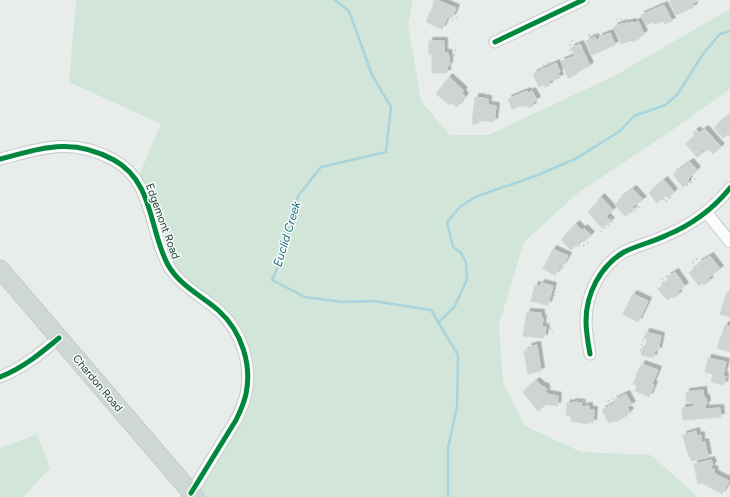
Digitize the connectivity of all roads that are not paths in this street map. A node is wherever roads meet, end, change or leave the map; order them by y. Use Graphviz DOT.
graph roads {
  1 [pos="583,0"];
  2 [pos="495,42"];
  3 [pos="0,159"];
  4 [pos="730,188"];
  5 [pos="706,212"];
  6 [pos="730,242"];
  7 [pos="0,269"];
  8 [pos="60,338"];
  9 [pos="590,354"];
  10 [pos="0,377"];
  11 [pos="193,495"];
  1 -- 2 [label="street"];
  3 -- 11 [label="street, Edgemont Road"];
  4 -- 5 [label="street"];
  5 -- 6 [label="street"];
  5 -- 9 [label="street"];
  7 -- 8 [label="main road, Chardon Road"];
  8 -- 10 [label="street"];
  8 -- 11 [label="main road, Chardon Road"];
}
